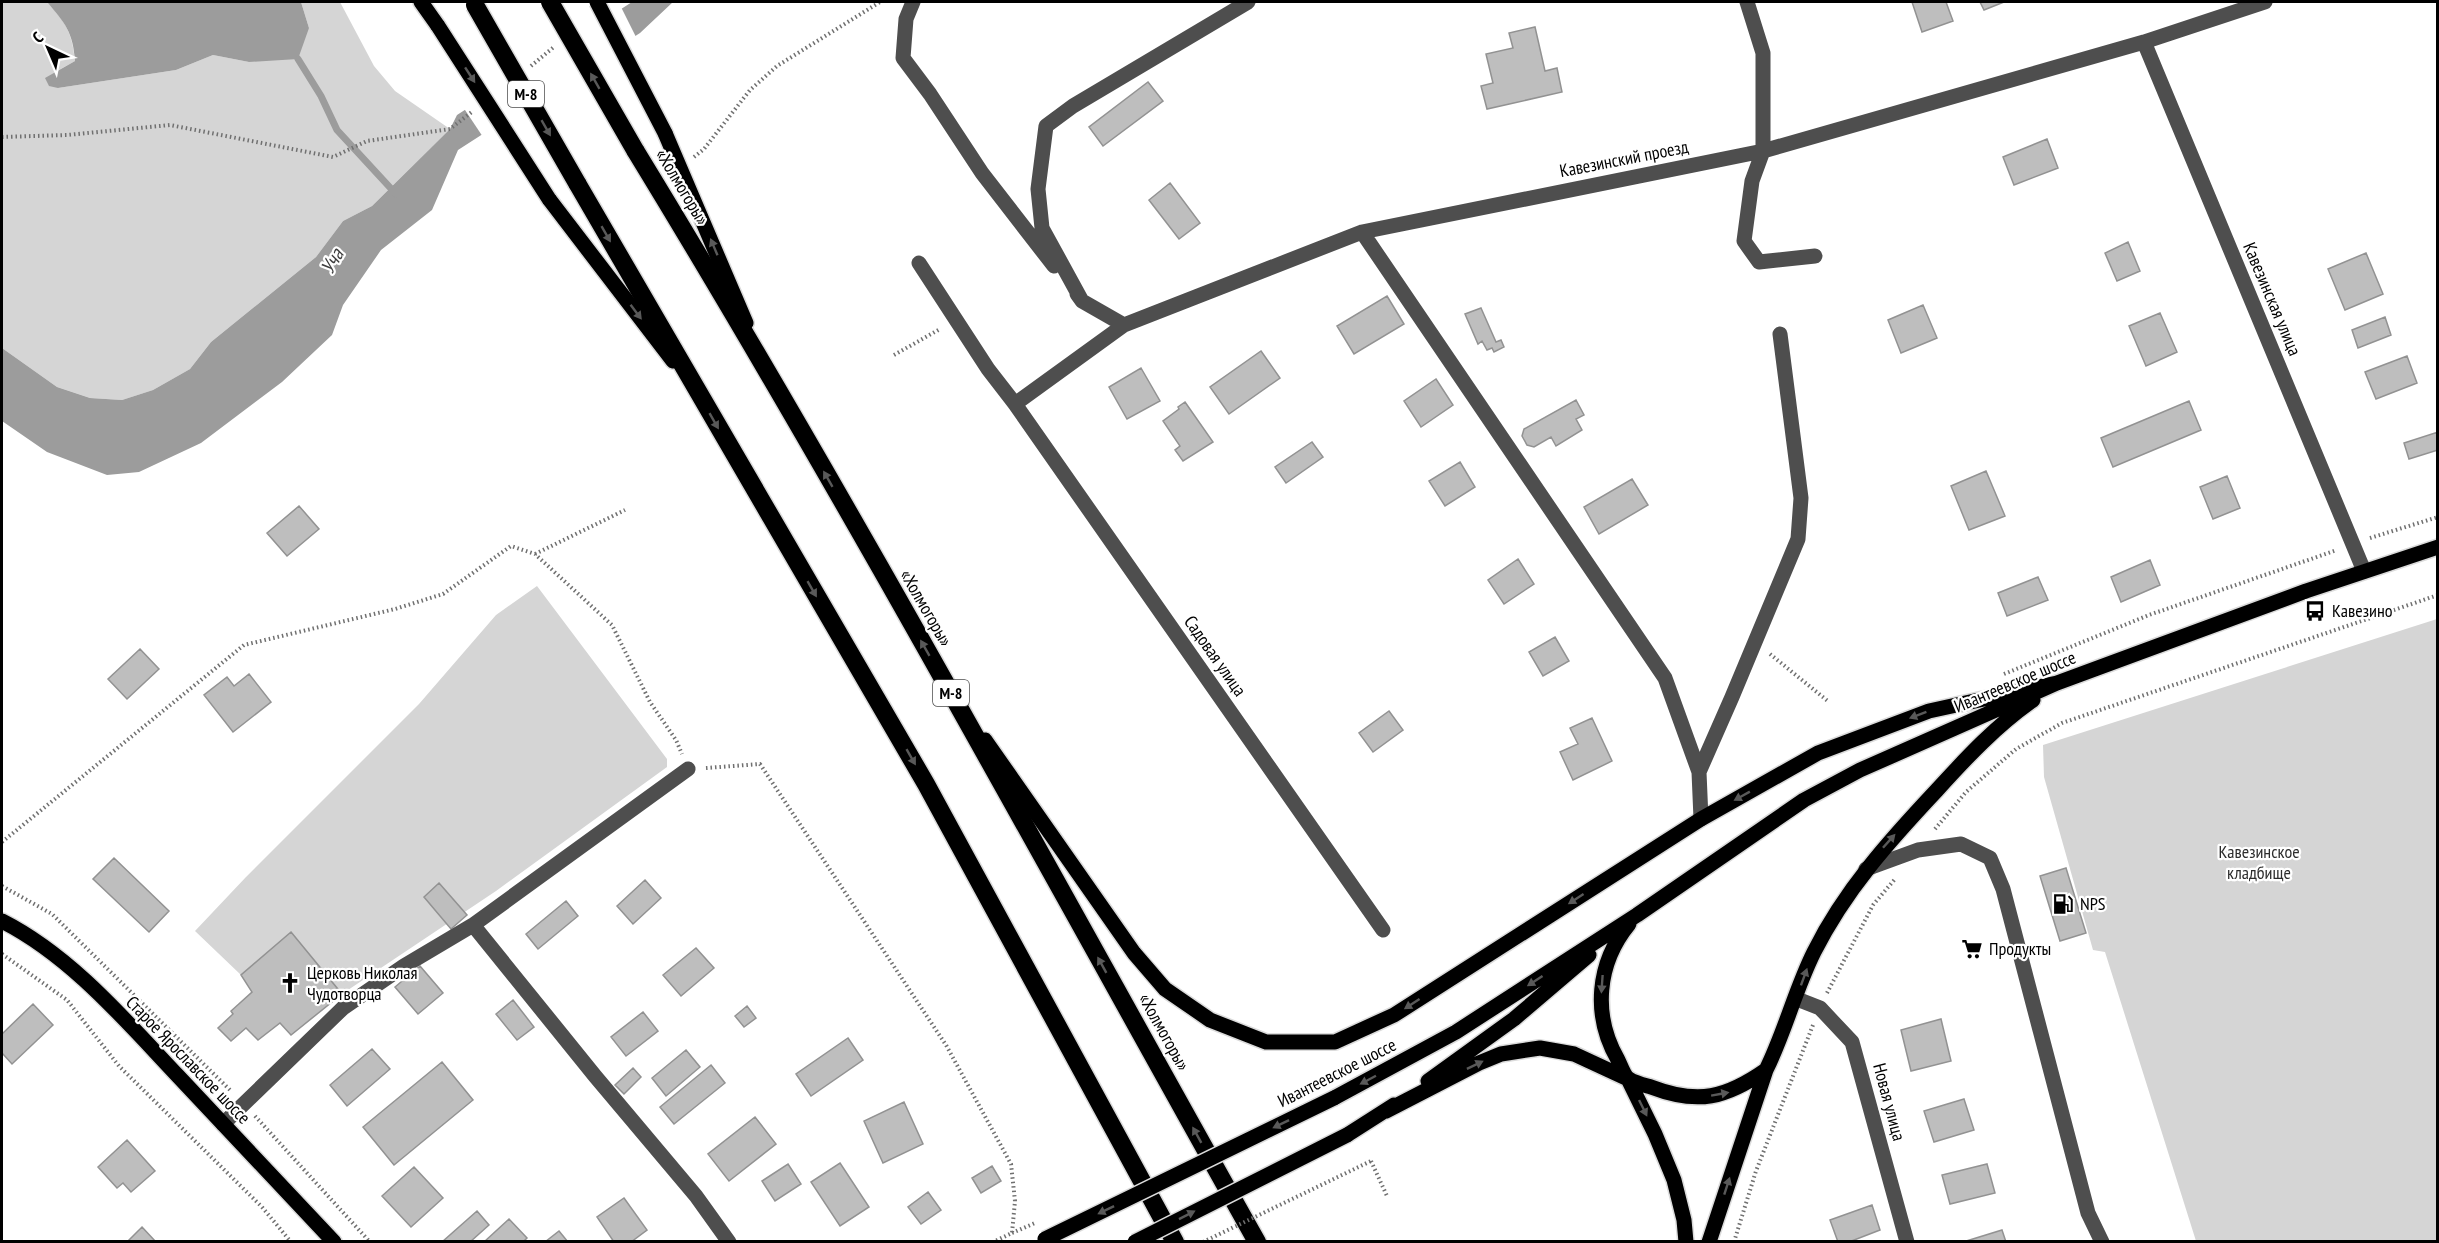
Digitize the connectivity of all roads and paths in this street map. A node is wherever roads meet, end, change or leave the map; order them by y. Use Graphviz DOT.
graph roads {
  1 [pos="421,2"];
  2 [pos="550,2"];
  3 [pos="597,2"];
  4 [pos="880,2"];
  5 [pos="913,2"];
  6 [pos="1248,2"];
  7 [pos="1747,2"];
  8 [pos="2265,2"];
  9 [pos="474,3"];
  10 [pos="2144,42"];
  11 [pos="558,44"];
  12 [pos="522,72"];
  13 [pos="477,108"];
  14 [pos="2,137"];
  15 [pos="1763,151"];
  16 [pos="688,161"];
  17 [pos="1362,232"];
  18 [pos="1815,256"];
  19 [pos="919,263"];
  20 [pos="1083,301"];
  21 [pos="956,320"];
  22 [pos="1124,325"];
  23 [pos="1780,334"];
  24 [pos="894,355"];
  25 [pos="770,378"];
  26 [pos="699,395"];
  27 [pos="1015,404"];
  28 [pos="625,510"];
  29 [pos="2438,517"];
  30 [pos="2354,544"];
  31 [pos="2438,547"];
  32 [pos="535,554"];
  33 [pos="2364,571"];
  34 [pos="2438,595"];
  35 [pos="1755,642"];
  36 [pos="941,675"];
  37 [pos="2001,675"];
  38 [pos="2057,683"];
  39 [pos="1829,702"];
  40 [pos="688,769"];
  41 [pos="1699,772"];
  42 [pos="1701,819"];
  43 [pos="2,842"];
  44 [pos="1918,850"];
  45 [pos="1866,868"];
  46 [pos="1895,878"];
  47 [pos="2,886"];
  48 [pos="1637,915"];
  49 [pos="2,921"];
  50 [pos="473,925"];
  51 [pos="1383,930"];
  52 [pos="2,954"];
  53 [pos="1797,999"];
  54 [pos="1820,1008"];
  55 [pos="1766,1070"];
  56 [pos="1628,1079"];
  57 [pos="244,1104"];
  58 [pos="1386,1111"];
  59 [pos="223,1124"];
  60 [pos="1387,1196"];
  61 [pos="1043,1240"];
  62 [pos="291,1242"];
  63 [pos="334,1242"];
  64 [pos="370,1242"];
  65 [pos="729,1242"];
  66 [pos="993,1242"];
  67 [pos="1135,1242"];
  68 [pos="1175,1242"];
  69 [pos="1203,1242"];
  70 [pos="1257,1242"];
  71 [pos="1686,1242"];
  72 [pos="1709,1242"];
  73 [pos="1734,1242"];
  74 [pos="1906,1242"];
  75 [pos="2102,1242"];
  1 -- 26 [label="main road, one-way, bridge"];
  25 -- 2 [label="highway, «Холмогоры» / М-8, one-way, bridge"];
  25 -- 3 [label="main road, one-way, bridge"];
  4 -- 16 [label="path"];
  5 -- 20 [label="street"];
  6 -- 20 [label="street"];
  7 -- 15 [label="street"];
  8 -- 10 [label="street, Кавезинский проезд"];
  9 -- 26 [label="highway, М-8, one-way, bridge"];
  10 -- 15 [label="street, Кавезинский проезд"];
  10 -- 30 [label="street, Кавезинская улица"];
  11 -- 12 [label="path"];
  13 -- 14 [label="path"];
  15 -- 17 [label="street, Кавезинский проезд"];
  15 -- 18 [label="street"];
  17 -- 22 [label="street, Кавезинский проезд"];
  17 -- 41 [label="street"];
  19 -- 21 [label="street, Садовая улица"];
  20 -- 22 [label="street"];
  21 -- 24 [label="path"];
  21 -- 27 [label="street, Садовая улица"];
  22 -- 27 [label="street, Кавезинский проезд"];
  23 -- 35 [label="street"];
  36 -- 25 [label="highway, «Холмогоры» / М-8, one-way"];
  26 -- 68 [label="highway, М-8, one-way"];
  27 -- 51 [label="street, Садовая улица"];
  28 -- 32 [label="path"];
  29 -- 30 [label="path"];
  30 -- 33 [label="street, Кавезинская улица"];
  30 -- 37 [label="path"];
  31 -- 33 [label="main road, Ивантеевское шоссе"];
  32 -- 40 [label="path"];
  32 -- 43 [label="path"];
  33 -- 38 [label="main road, Ивантеевское шоссе"];
  34 -- 44 [label="path"];
  35 -- 39 [label="path"];
  35 -- 41 [label="street"];
  42 -- 36 [label="main road, one-way"];
  70 -- 36 [label="highway, «Холмогоры» / М-8, one-way"];
  38 -- 42 [label="main road, one-way"];
  45 -- 38 [label="main road, one-way"];
  38 -- 48 [label="main road, Ивантеевское шоссе"];
  40 -- 50 [label="street"];
  40 -- 66 [label="path"];
  41 -- 42 [label="street"];
  44 -- 45 [label="street"];
  44 -- 75 [label="street"];
  53 -- 45 [label="main road, one-way"];
  46 -- 54 [label="path"];
  47 -- 57 [label="path"];
  48 -- 56 [label="main road, one-way"];
  48 -- 58 [label="main road, Ивантеевское шоссе"];
  48 -- 61 [label="main road, Ивантеевское шоссе, one-way, bridge"];
  49 -- 59 [label="main road, Старое Ярославское шоссе"];
  50 -- 57 [label="street"];
  50 -- 65 [label="street"];
  52 -- 62 [label="path"];
  53 -- 54 [label="street, Новая улица"];
  53 -- 55 [label="main road"];
  54 -- 73 [label="path"];
  54 -- 74 [label="street, Новая улица"];
  56 -- 55 [label="main road, one-way"];
  72 -- 55 [label="main road, one-way"];
  58 -- 56 [label="main road, one-way"];
  56 -- 71 [label="main road, one-way"];
  57 -- 59 [label="street"];
  57 -- 64 [label="path"];
  67 -- 58 [label="main road, Ивантеевское шоссе, one-way, bridge"];
  59 -- 63 [label="main road, Старое Ярославское шоссе"];
  60 -- 69 [label="path, bridge"];
}
